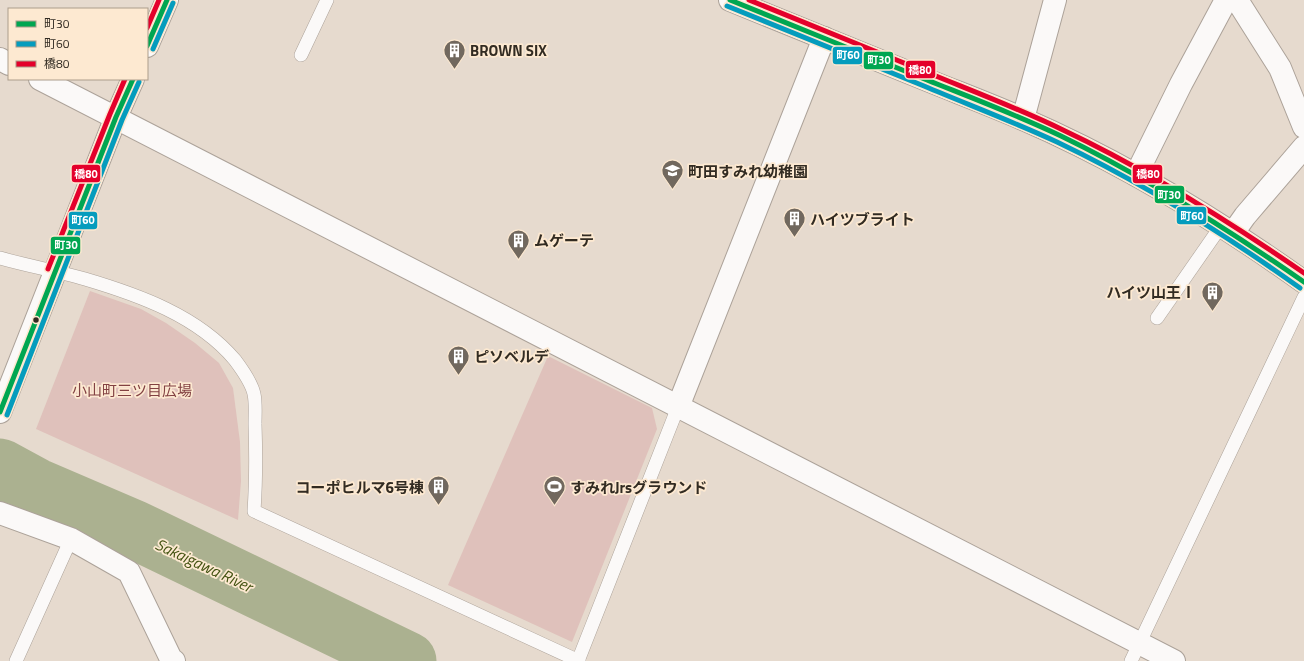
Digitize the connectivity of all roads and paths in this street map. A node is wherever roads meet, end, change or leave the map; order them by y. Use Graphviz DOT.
graph roads {
  1 [pos="167,0"];
  2 [pos="327,0"];
  3 [pos="730,0"];
  4 [pos="1055,0"];
  5 [pos="1226,0"];
  6 [pos="1237,0"];
  7 [pos="824,38"];
  8 [pos="148,44"];
  9 [pos="301,54"];
  10 [pos="42,80"];
  11 [pos="132,80"];
  12 [pos="116,118"];
  13 [pos="1023,119"];
  14 [pos="1304,127"];
  15 [pos="1304,147"];
  16 [pos="1136,176"];
  17 [pos="1227,230"];
  18 [pos="0,258"];
  19 [pos="54,272"];
  20 [pos="1304,282"];
  21 [pos="1304,297"];
  22 [pos="1157,318"];
  23 [pos="678,407"];
  24 [pos="1,409"];
  25 [pos="0,512"];
  26 [pos="71,539"];
  27 [pos="1135,652"];
  28 [pos="16,661"];
  29 [pos="174,661"];
  30 [pos="579,661"];
  31 [pos="1174,661"];
  1 -- 8 [label="street"];
  2 -- 9 [label="lane"];
  3 -- 7 [label="street"];
  4 -- 13 [label="street"];
  5 -- 16 [label="street"];
  6 -- 14 [label="street"];
  7 -- 13 [label="street"];
  7 -- 23 [label="street"];
  10 -- 12 [label="street"];
  11 -- 12 [label="street"];
  12 -- 19 [label="street"];
  12 -- 23 [label="street"];
  13 -- 16 [label="street"];
  15 -- 17 [label="street"];
  16 -- 17 [label="street"];
  17 -- 20 [label="street"];
  17 -- 22 [label="lane"];
  18 -- 19 [label="lane"];
  19 -- 24 [label="street"];
  19 -- 30 [label="lane"];
  21 -- 27 [label="lane"];
  23 -- 27 [label="street"];
  23 -- 30 [label="lane"];
  25 -- 26 [label="street"];
  26 -- 28 [label="lane"];
  26 -- 29 [label="street"];
  27 -- 31 [label="street"];
}
